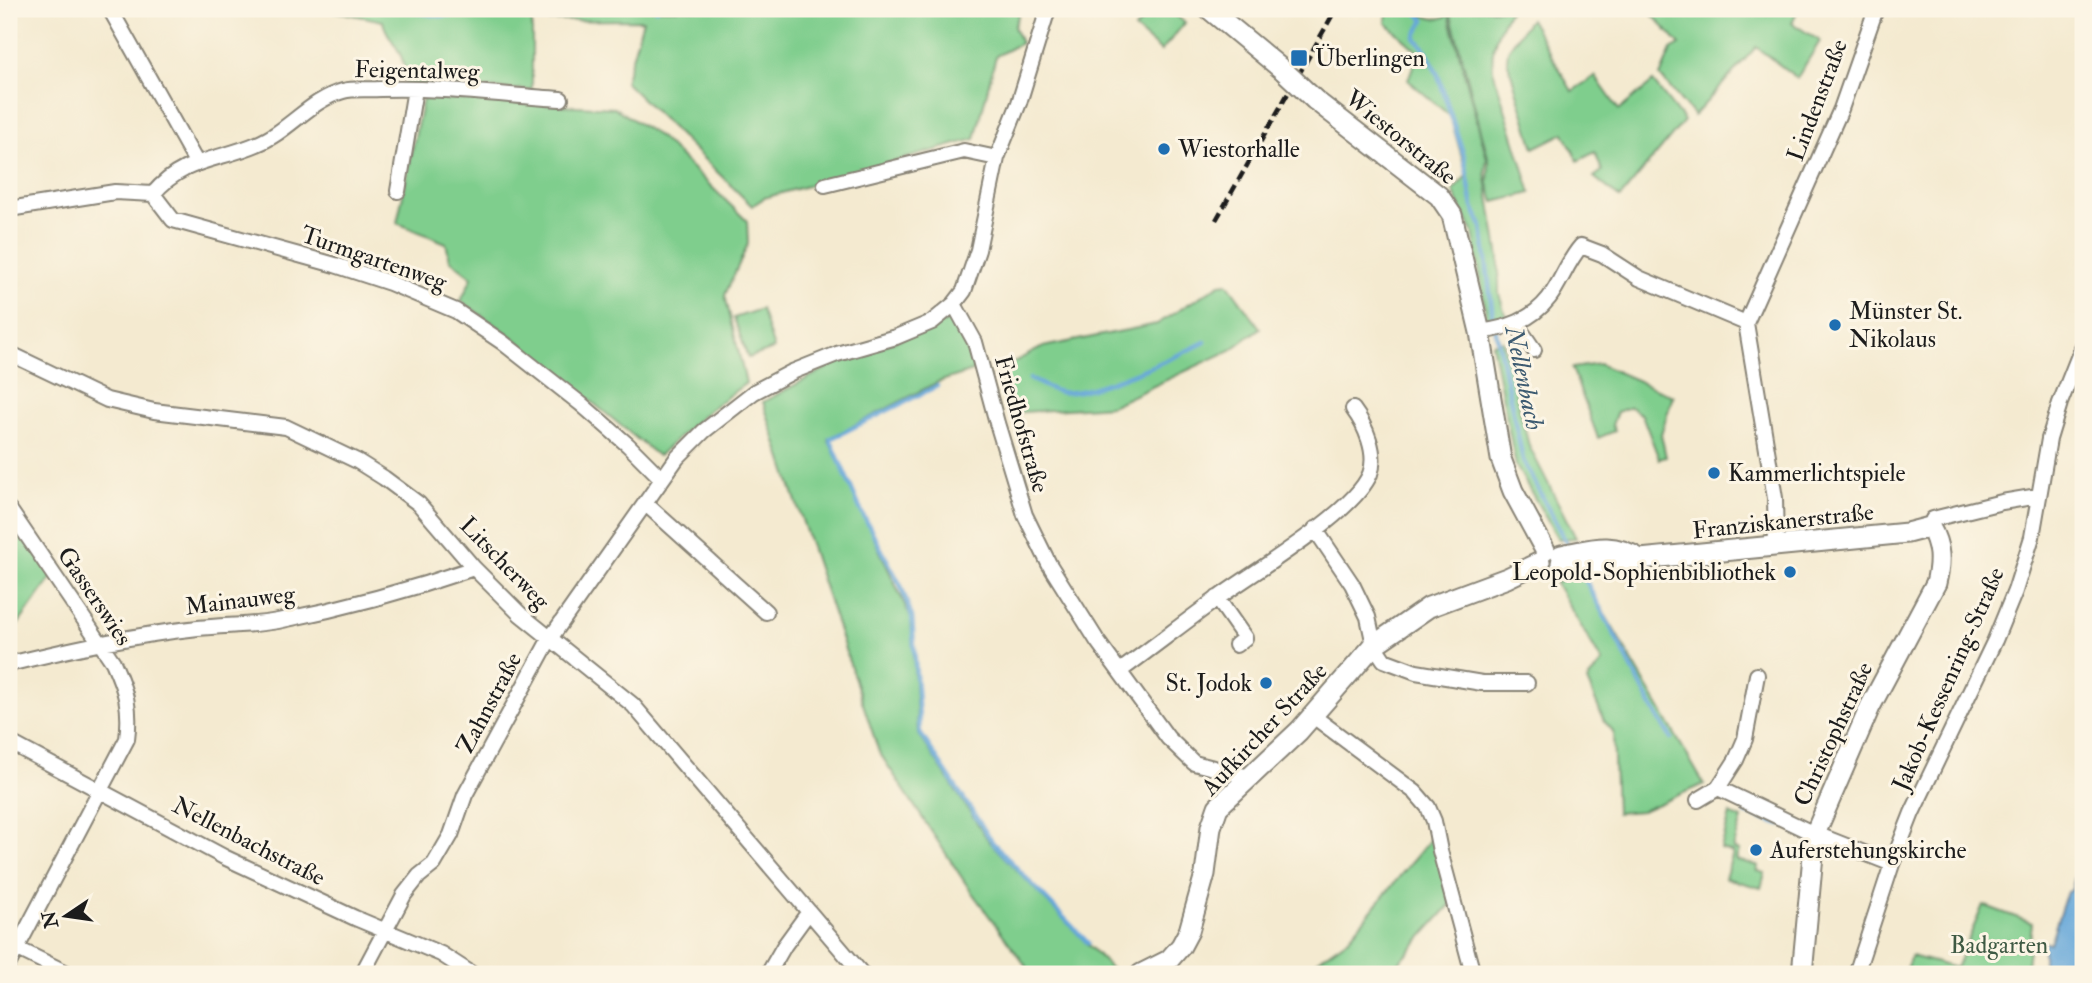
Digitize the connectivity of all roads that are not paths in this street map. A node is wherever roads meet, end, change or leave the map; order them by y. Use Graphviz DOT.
graph roads {
  1 [pos="110,9"];
  2 [pos="1048,9"];
  3 [pos="1209,9"];
  4 [pos="1876,9"];
  5 [pos="415,89"];
  6 [pos="561,99"];
  7 [pos="997,158"];
  8 [pos="196,162"];
  9 [pos="825,185"];
  10 [pos="398,191"];
  11 [pos="153,194"];
  12 [pos="9,209"];
  13 [pos="954,304"];
  14 [pos="1746,323"];
  15 [pos="1511,326"];
  16 [pos="1484,331"];
  17 [pos="2081,349"];
  18 [pos="1534,350"];
  19 [pos="9,353"];
  20 [pos="1353,409"];
  21 [pos="662,479"];
  22 [pos="2038,503"];
  23 [pos="646,504"];
  24 [pos="9,509"];
  25 [pos="1930,527"];
  26 [pos="1315,529"];
  27 [pos="1776,546"];
  28 [pos="1552,557"];
  29 [pos="1640,559"];
  30 [pos="1597,561"];
  31 [pos="474,568"];
  32 [pos="1217,598"];
  33 [pos="766,612"];
  34 [pos="549,640"];
  35 [pos="99,642"];
  36 [pos="1237,645"];
  37 [pos="1374,645"];
  38 [pos="9,664"];
  39 [pos="1120,671"];
  40 [pos="1757,675"];
  41 [pos="1527,683"];
  42 [pos="1312,716"];
  43 [pos="9,742"];
  44 [pos="1249,777"];
  45 [pos="1718,788"];
  46 [pos="102,790"];
  47 [pos="1698,800"];
  48 [pos="1815,834"];
  49 [pos="1892,864"];
  50 [pos="808,913"];
  51 [pos="388,930"];
  52 [pos="16,948"];
  53 [pos="9,963"];
  54 [pos="69,974"];
  55 [pos="362,974"];
  56 [pos="472,974"];
  57 [pos="768,974"];
  58 [pos="862,974"];
  59 [pos="1141,974"];
  60 [pos="1473,974"];
  61 [pos="1802,974"];
  62 [pos="1856,974"];
  1 -- 8 [label="street"];
  2 -- 7 [label="street"];
  3 -- 16 [label="street, Wiestorstraße, bridge"];
  4 -- 14 [label="street, Lindenstraße"];
  5 -- 6 [label="street, Feigentalweg"];
  5 -- 8 [label="street, Feigentalweg"];
  5 -- 10 [label="street"];
  7 -- 9 [label="street"];
  7 -- 13 [label="street"];
  8 -- 11 [label="street, Feigentalweg"];
  11 -- 12 [label="street"];
  11 -- 21 [label="street, Turmgartenweg"];
  13 -- 21 [label="street, Zahnstraße"];
  13 -- 39 [label="street, Friedhofstraße"];
  14 -- 15 [label="street"];
  14 -- 27 [label="street"];
  15 -- 16 [label="street"];
  15 -- 18 [label="street"];
  16 -- 28 [label="street, Wiestorstraße"];
  17 -- 22 [label="street, Jakob-Kessenring-Straße"];
  19 -- 31 [label="street, Litscherweg"];
  20 -- 26 [label="street"];
  21 -- 23 [label="street, Zahnstraße"];
  22 -- 25 [label="street"];
  22 -- 49 [label="street, Jakob-Kessenring-Straße"];
  23 -- 33 [label="street"];
  23 -- 34 [label="street, Zahnstraße"];
  24 -- 35 [label="street, Gasserswies"];
  25 -- 27 [label="street, Franziskanerstraße"];
  25 -- 48 [label="street, Christophstraße"];
  26 -- 32 [label="street"];
  26 -- 37 [label="street"];
  27 -- 29 [label="street, Franziskanerstraße"];
  28 -- 30 [label="street, Franziskanerstraße"];
  28 -- 37 [label="street, Aufkircher Straße"];
  29 -- 30 [label="street, Franziskanerstraße"];
  29 -- 30 [label="street, Franziskanerstraße"];
  31 -- 34 [label="street, Litscherweg"];
  31 -- 35 [label="street, Mainauweg"];
  32 -- 36 [label="street"];
  32 -- 39 [label="street"];
  34 -- 50 [label="street, Litscherweg"];
  34 -- 51 [label="street, Zahnstraße"];
  35 -- 38 [label="street, Mainauweg"];
  35 -- 46 [label="street, Gasserswies"];
  37 -- 41 [label="street"];
  37 -- 42 [label="street, Aufkircher Straße"];
  39 -- 44 [label="street, Friedhofstraße"];
  40 -- 45 [label="street"];
  42 -- 44 [label="street, Aufkircher Straße"];
  42 -- 60 [label="street"];
  43 -- 46 [label="street, Nellenbachstraße"];
  44 -- 59 [label="street, Aufkircher Straße"];
  45 -- 47 [label="street"];
  45 -- 48 [label="street"];
  46 -- 51 [label="street, Nellenbachstraße"];
  46 -- 52 [label="street"];
  48 -- 49 [label="street"];
  48 -- 61 [label="street, Christophstraße"];
  49 -- 62 [label="street, Jakob-Kessenring-Straße"];
  50 -- 57 [label="street"];
  50 -- 58 [label="street, Litscherweg"];
  51 -- 55 [label="street, Zahnstraße"];
  51 -- 56 [label="street, Nellenbachstraße"];
  52 -- 53 [label="street"];
  52 -- 54 [label="street"];
}
